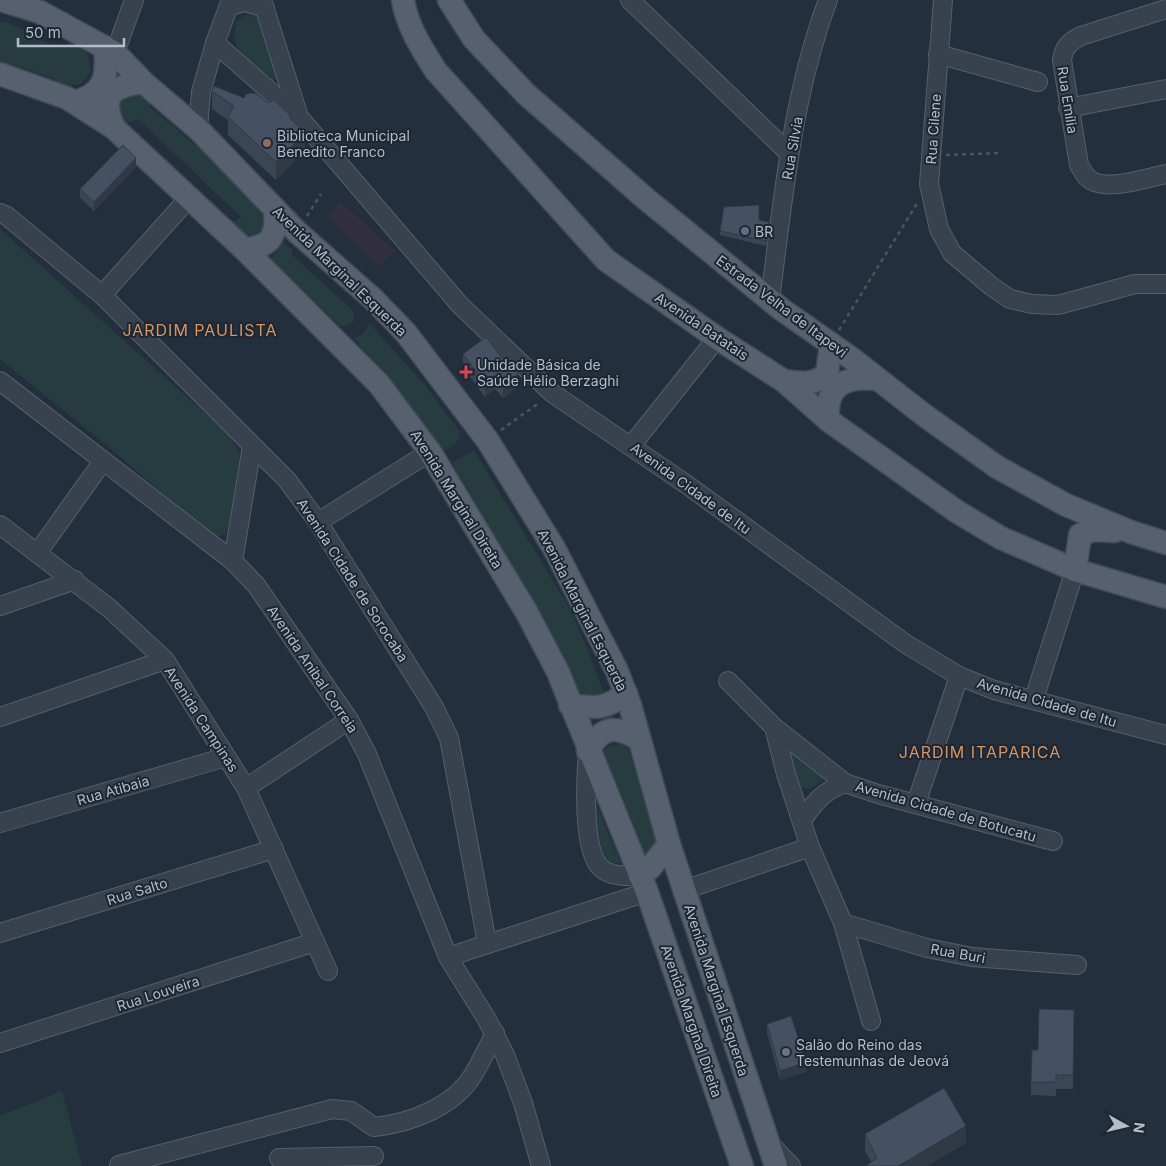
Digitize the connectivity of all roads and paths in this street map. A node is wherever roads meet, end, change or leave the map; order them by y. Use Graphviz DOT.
graph roads {
  1 [pos="1,0"];
  2 [pos="134,0"];
  3 [pos="403,0"];
  4 [pos="449,0"];
  5 [pos="630,0"];
  6 [pos="828,0"];
  7 [pos="943,0"];
  8 [pos="230,3"];
  9 [pos="264,4"];
  10 [pos="42,6"];
  11 [pos="1166,9"];
  12 [pos="215,43"];
  13 [pos="110,50"];
  14 [pos="938,54"];
  15 [pos="0,74"];
  16 [pos="144,82"];
  17 [pos="1038,82"];
  18 [pos="1166,89"];
  19 [pos="201,92"];
  20 [pos="74,102"];
  21 [pos="1068,108"];
  22 [pos="174,109"];
  23 [pos="299,117"];
  24 [pos="114,128"];
  25 [pos="198,129"];
  26 [pos="789,153"];
  27 [pos="1001,153"];
  28 [pos="932,155"];
  29 [pos="1166,174"];
  30 [pos="929,184"];
  31 [pos="321,194"];
  32 [pos="188,199"];
  33 [pos="275,209"];
  34 [pos="0,213"];
  35 [pos="297,232"];
  36 [pos="244,249"];
  37 [pos="1166,284"];
  38 [pos="102,295"];
  39 [pos="770,300"];
  40 [pos="717,338"];
  41 [pos="831,344"];
  42 [pos="878,379"];
  43 [pos="0,381"];
  44 [pos="784,381"];
  45 [pos="552,393"];
  46 [pos="828,420"];
  47 [pos="488,440"];
  48 [pos="252,446"];
  49 [pos="631,446"];
  50 [pos="430,452"];
  51 [pos="103,461"];
  52 [pos="318,522"];
  53 [pos="0,525"];
  54 [pos="1131,532"];
  55 [pos="1166,543"];
  56 [pos="38,552"];
  57 [pos="233,561"];
  58 [pos="1076,570"];
  59 [pos="75,580"];
  60 [pos="1166,596"];
  61 [pos="0,606"];
  62 [pos="164,660"];
  63 [pos="959,676"];
  64 [pos="728,681"];
  65 [pos="626,693"];
  66 [pos="1034,700"];
  67 [pos="570,705"];
  68 [pos="0,717"];
  69 [pos="350,720"];
  70 [pos="774,727"];
  71 [pos="1166,735"];
  72 [pos="637,738"];
  73 [pos="588,751"];
  74 [pos="226,757"];
  75 [pos="845,783"];
  76 [pos="246,788"];
  77 [pos="916,804"];
  78 [pos="802,820"];
  79 [pos="0,823"];
  80 [pos="1053,841"];
  81 [pos="669,844"];
  82 [pos="810,847"];
  83 [pos="274,849"];
  84 [pos="644,884"];
  85 [pos="684,890"];
  86 [pos="842,923"];
  87 [pos="0,933"];
  88 [pos="315,942"];
  89 [pos="487,942"];
  90 [pos="448,957"];
  91 [pos="1077,965"];
  92 [pos="328,971"];
  93 [pos="872,1021"];
  94 [pos="495,1033"];
  95 [pos="0,1043"];
  96 [pos="766,1139"];
  97 [pos="374,1156"];
  98 [pos="279,1158"];
  99 [pos="119,1165"];
  100 [pos="541,1166"];
  101 [pos="742,1166"];
  102 [pos="776,1166"];
  103 [pos="791,1166"];
  1 -- 10 [label="main road, Avenida Marginal Esquerda"];
  2 -- 13 [label="street"];
  3 -- 40 [label="main road, Avenida Batatais"];
  4 -- 39 [label="main road, Estrada Velha de Itapevi"];
  5 -- 26 [label="street"];
  6 -- 26 [label="street, Rua Silvia"];
  7 -- 14 [label="street, Rua Cilene"];
  8 -- 9 [label="street"];
  8 -- 12 [label="street"];
  9 -- 23 [label="street, Avenida Cidade de Itu"];
  10 -- 13 [label="main road, Avenida Marginal Esquerda"];
  11 -- 21 [label="street, Rua Emília"];
  12 -- 19 [label="street"];
  12 -- 23 [label="street, Avenida Cidade de Itu"];
  13 -- 16 [label="main road, Avenida Marginal Esquerda"];
  13 -- 20 [label="main road"];
  14 -- 17 [label="street"];
  14 -- 28 [label="street, Rua Cilene"];
  15 -- 20 [label="main road, Avenida Marginal Direita"];
  16 -- 22 [label="main road, Avenida Marginal Esquerda"];
  16 -- 24 [label="main road"];
  18 -- 21 [label="street"];
  19 -- 22 [label="street"];
  19 -- 25 [label="street"];
  20 -- 24 [label="main road, Avenida Marginal Direita"];
  21 -- 29 [label="street, Rua Emília"];
  22 -- 25 [label="main road, Avenida Marginal Esquerda"];
  23 -- 45 [label="street, Avenida Cidade de Itu"];
  24 -- 32 [label="main road, Avenida Marginal Direita"];
  25 -- 33 [label="main road, Avenida Marginal Esquerda"];
  26 -- 39 [label="street, Rua Silvia"];
  27 -- 28 [label="path"];
  28 -- 30 [label="street, Rua Cilene"];
  30 -- 37 [label="street, Rua Cilene"];
  30 -- 41 [label="path"];
  31 -- 35 [label="path"];
  32 -- 36 [label="main road, Avenida Marginal Direita"];
  32 -- 38 [label="street"];
  33 -- 35 [label="main road, Avenida Marginal Esquerda"];
  33 -- 36 [label="main road"];
  34 -- 38 [label="street, Avenida Cidade de Sorocaba"];
  35 -- 47 [label="main road, Avenida Marginal Esquerda"];
  36 -- 50 [label="main road, Avenida Marginal Direita"];
  38 -- 48 [label="street, Avenida Cidade de Sorocaba"];
  39 -- 41 [label="main road, Estrada Velha de Itapevi"];
  40 -- 44 [label="main road, Avenida Batatais"];
  40 -- 49 [label="street"];
  41 -- 42 [label="main road, Estrada Velha de Itapevi"];
  41 -- 44 [label="main road"];
  42 -- 46 [label="main road"];
  42 -- 54 [label="main road, Estrada Velha de Itapevi"];
  43 -- 51 [label="street, Avenida Anibal Correia"];
  44 -- 46 [label="main road, Avenida Batatais"];
  45 -- 47 [label="path"];
  45 -- 49 [label="street, Avenida Cidade de Itu"];
  46 -- 58 [label="main road, Avenida Batatais"];
  47 -- 65 [label="main road, Avenida Marginal Esquerda"];
  48 -- 52 [label="street, Avenida Cidade de Sorocaba"];
  48 -- 57 [label="street"];
  49 -- 63 [label="street, Avenida Cidade de Itu"];
  50 -- 52 [label="street"];
  50 -- 67 [label="main road, Avenida Marginal Direita"];
  51 -- 56 [label="street"];
  51 -- 57 [label="street, Avenida Anibal Correia"];
  52 -- 89 [label="street, Avenida Cidade de Sorocaba"];
  53 -- 56 [label="street, Avenida Campinas"];
  54 -- 55 [label="main road, Estrada Velha de Itapevi"];
  54 -- 58 [label="main road"];
  56 -- 59 [label="street, Avenida Campinas"];
  57 -- 69 [label="street, Avenida Anibal Correia"];
  58 -- 60 [label="main road, Avenida Batatais"];
  58 -- 66 [label="street"];
  59 -- 61 [label="street"];
  59 -- 62 [label="street, Avenida Campinas"];
  62 -- 68 [label="street"];
  62 -- 74 [label="street, Avenida Campinas"];
  63 -- 66 [label="street, Avenida Cidade de Itu"];
  63 -- 77 [label="street"];
  64 -- 70 [label="street, Avenida Cidade de Botucatu"];
  65 -- 67 [label="main road"];
  65 -- 72 [label="main road, Avenida Marginal Esquerda"];
  66 -- 71 [label="street, Avenida Cidade de Itu"];
  67 -- 73 [label="main road, Avenida Marginal Direita"];
  69 -- 76 [label="street"];
  69 -- 90 [label="street, Avenida Anibal Correia"];
  70 -- 75 [label="street, Avenida Cidade de Botucatu"];
  70 -- 78 [label="street"];
  72 -- 73 [label="main road"];
  72 -- 81 [label="main road, Avenida Marginal Esquerda"];
  73 -- 84 [label="main road, Avenida Marginal Direita"];
  73 -- 84 [label="street, Avenida Marginal Direita"];
  74 -- 76 [label="street, Avenida Campinas"];
  74 -- 79 [label="street, Rua Atibaia"];
  75 -- 77 [label="street, Avenida Cidade de Botucatu"];
  75 -- 78 [label="street"];
  76 -- 83 [label="street, Avenida Campinas"];
  77 -- 80 [label="street, Avenida Cidade de Botucatu"];
  78 -- 82 [label="street"];
  81 -- 84 [label="main road"];
  81 -- 85 [label="main road, Avenida Marginal Esquerda"];
  82 -- 85 [label="street"];
  82 -- 86 [label="street"];
  83 -- 87 [label="street, Rua Salto"];
  83 -- 88 [label="street, Avenida Campinas"];
  84 -- 89 [label="street"];
  84 -- 101 [label="main road, Avenida Marginal Direita"];
  85 -- 96 [label="main road, Avenida Marginal Esquerda"];
  86 -- 91 [label="street, Rua Buri"];
  86 -- 93 [label="street"];
  88 -- 92 [label="street, Avenida Campinas"];
  88 -- 95 [label="street, Rua Louveira"];
  89 -- 90 [label="street"];
  90 -- 94 [label="street, Avenida Anibal Correia"];
  94 -- 99 [label="street"];
  94 -- 100 [label="street, Avenida Anibal Correia"];
  96 -- 102 [label="main road, Avenida Marginal Esquerda"];
  96 -- 103 [label="street"];
  97 -- 98 [label="street"];
}
